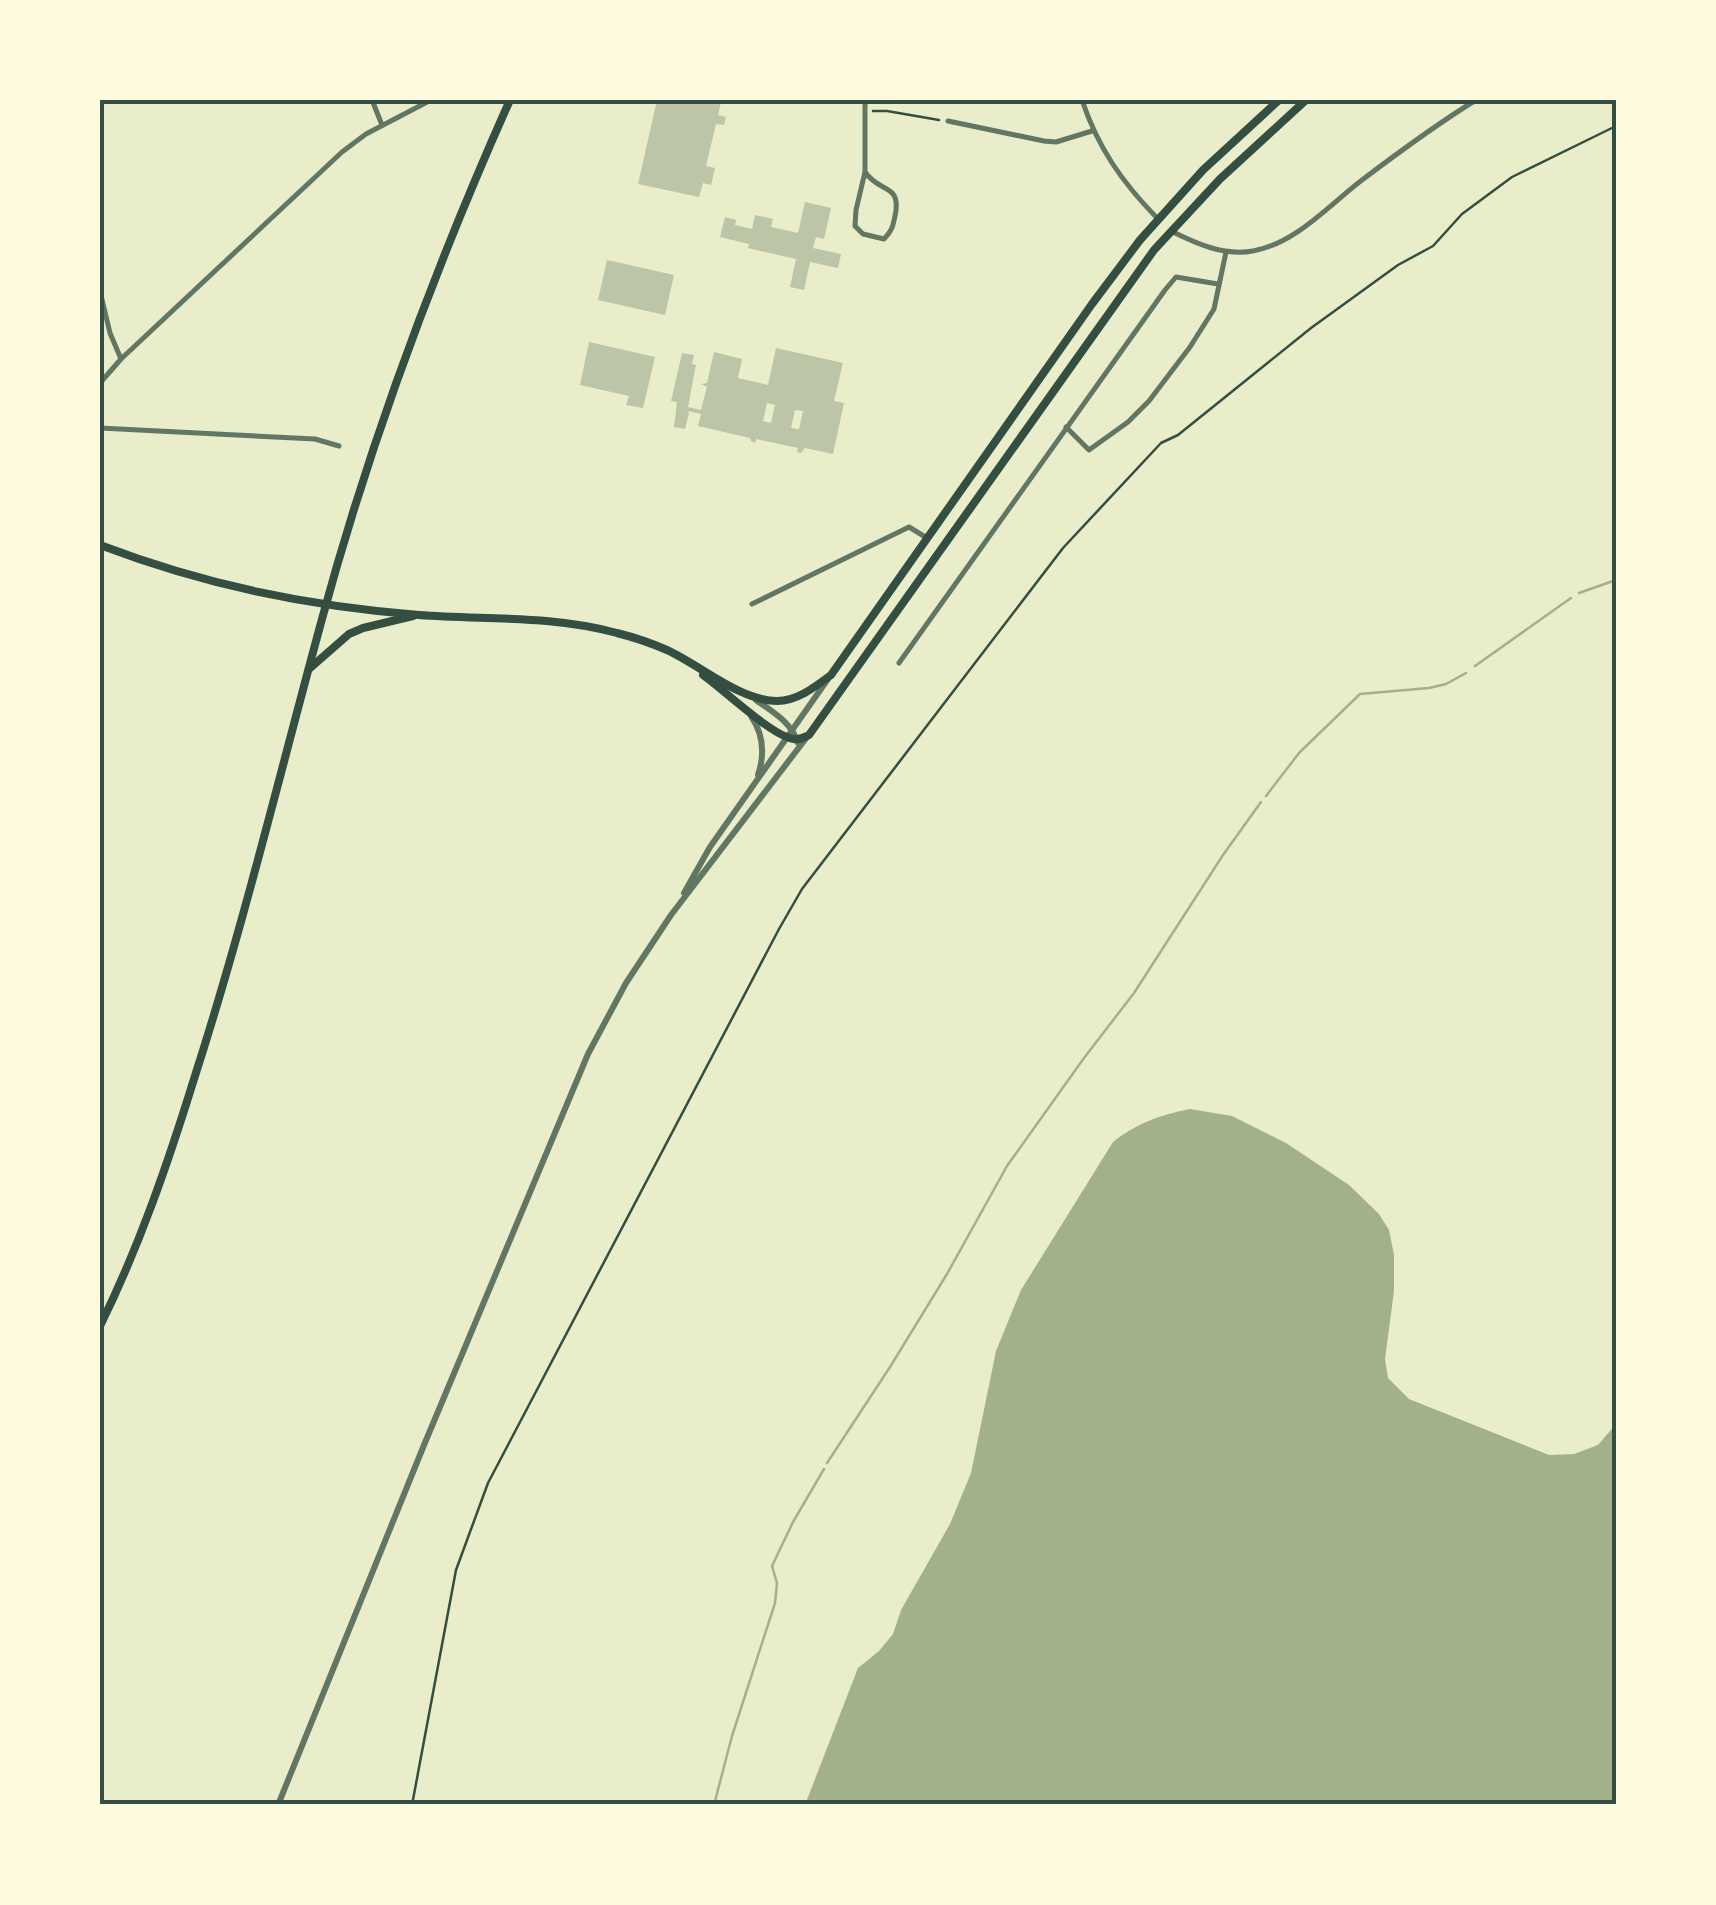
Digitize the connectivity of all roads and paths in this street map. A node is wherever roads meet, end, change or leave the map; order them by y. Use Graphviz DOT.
graph roads {
  1 [pos="372,100"];
  2 [pos="432,100"];
  3 [pos="510,100"];
  4 [pos="865,100"];
  5 [pos="1082,100"];
  6 [pos="1279,100"];
  7 [pos="1306,100"];
  8 [pos="1476,100"];
  9 [pos="867,112"];
  10 [pos="948,121"];
  11 [pos="382,125"];
  12 [pos="1616,126"];
  13 [pos="1092,131"];
  14 [pos="865,172"];
  15 [pos="1158,218"];
  16 [pos="1172,231"];
  17 [pos="1226,252"];
  18 [pos="1218,284"];
  19 [pos="100,291"];
  20 [pos="121,359"];
  21 [pos="100,383"];
  22 [pos="1065,426"];
  23 [pos="100,428"];
  24 [pos="339,446"];
  25 [pos="927,538"];
  26 [pos="100,545"];
  27 [pos="326,604"];
  28 [pos="752,604"];
  29 [pos="418,615"];
  30 [pos="666,650"];
  31 [pos="899,663"];
  32 [pos="309,669"];
  33 [pos="830,675"];
  34 [pos="753,698"];
  35 [pos="747,711"];
  36 [pos="794,739"];
  37 [pos="756,784"];
  38 [pos="671,915"];
  39 [pos="100,1326"];
  40 [pos="278,1805"];
  41 [pos="412,1805"];
  1 -- 11 [label="street"];
  2 -- 11 [label="street"];
  3 -- 27 [label="main road"];
  4 -- 9 [label="street"];
  5 -- 13 [label="street"];
  6 -- 15 [label="main road"];
  7 -- 16 [label="main road"];
  8 -- 17 [label="street"];
  9 -- 10 [label="path"];
  9 -- 14 [label="street"];
  10 -- 13 [label="street"];
  11 -- 20 [label="street"];
  12 -- 41 [label="path"];
  13 -- 15 [label="street"];
  14 -- 14 [label="street"];
  15 -- 16 [label="main road"];
  15 -- 25 [label="main road"];
  16 -- 17 [label="street"];
  16 -- 36 [label="main road"];
  17 -- 18 [label="street"];
  18 -- 22 [label="street"];
  18 -- 22 [label="street"];
  19 -- 20 [label="street"];
  20 -- 21 [label="street"];
  22 -- 31 [label="street"];
  23 -- 24 [label="street"];
  25 -- 28 [label="street"];
  25 -- 33 [label="main road"];
  26 -- 27 [label="main road"];
  27 -- 29 [label="main road"];
  27 -- 32 [label="main road"];
  29 -- 30 [label="main road"];
  29 -- 32 [label="main road"];
  30 -- 34 [label="main road"];
  30 -- 35 [label="main road"];
  32 -- 39 [label="main road"];
  33 -- 34 [label="main road"];
  33 -- 36 [label="street"];
  34 -- 36 [label="street"];
  35 -- 36 [label="main road"];
  35 -- 37 [label="street"];
  36 -- 37 [label="street"];
  36 -- 38 [label="street"];
  37 -- 38 [label="street"];
  38 -- 40 [label="street"];
}
